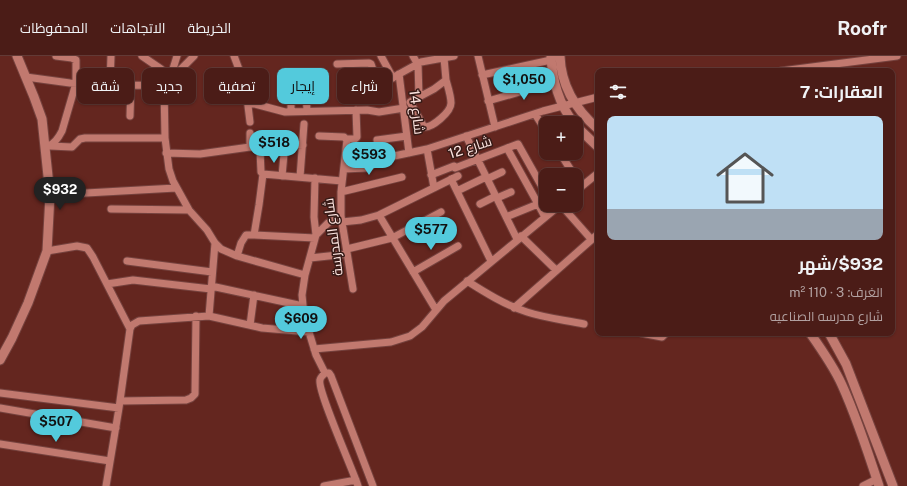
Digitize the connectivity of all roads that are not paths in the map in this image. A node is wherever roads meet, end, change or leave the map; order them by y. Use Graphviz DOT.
graph roads {
  1 [pos="16,56"];
  2 [pos="56,56"];
  3 [pos="111,56"];
  4 [pos="142,56"];
  5 [pos="177,56"];
  6 [pos="194,56"];
  7 [pos="234,56"];
  8 [pos="381,56"];
  9 [pos="413,56"];
  10 [pos="454,56"];
  11 [pos="478,56"];
  12 [pos="560,56"];
  13 [pos="897,56"];
  14 [pos="444,58"];
  15 [pos="551,58"];
  16 [pos="417,63"];
  17 [pos="337,64"];
  18 [pos="111,68"];
  19 [pos="160,68"];
  20 [pos="173,68"];
  21 [pos="182,68"];
  22 [pos="239,68"];
  23 [pos="806,68"];
  24 [pos="482,75"];
  25 [pos="396,76"];
  26 [pos="26,77"];
  27 [pos="446,80"];
  28 [pos="554,82"];
  29 [pos="76,83"];
  30 [pos="419,97"];
  31 [pos="595,98"];
  32 [pos="488,101"];
  33 [pos="575,103"];
  34 [pos="130,104"];
  35 [pos="164,104"];
  36 [pos="249,104"];
  37 [pos="291,104"];
  38 [pos="307,104"];
  39 [pos="563,107"];
  40 [pos="404,108"];
  41 [pos="356,110"];
  42 [pos="307,111"];
  43 [pos="291,112"];
  44 [pos="535,114"];
  45 [pos="130,116"];
  46 [pos="569,116"];
  47 [pos="539,120"];
  48 [pos="250,122"];
  49 [pos="304,124"];
  50 [pos="595,126"];
  51 [pos="494,127"];
  52 [pos="250,133"];
  53 [pos="583,133"];
  54 [pos="318,136"];
  55 [pos="407,136"];
  56 [pos="466,136"];
  57 [pos="165,138"];
  58 [pos="347,139"];
  59 [pos="285,144"];
  60 [pos="595,144"];
  61 [pos="303,145"];
  62 [pos="48,146"];
  63 [pos="250,147"];
  64 [pos="507,148"];
  65 [pos="427,149"];
  66 [pos="166,153"];
  67 [pos="409,153"];
  68 [pos="284,154"];
  69 [pos="380,159"];
  70 [pos="478,159"];
  71 [pos="344,169"];
  72 [pos="502,172"];
  73 [pos="263,174"];
  74 [pos="431,175"];
  75 [pos="282,176"];
  76 [pos="458,176"];
  77 [pos="595,176"];
  78 [pos="300,177"];
  79 [pos="402,177"];
  80 [pos="315,178"];
  81 [pos="487,178"];
  82 [pos="451,179"];
  83 [pos="342,181"];
  84 [pos="539,182"];
  85 [pos="583,186"];
  86 [pos="176,188"];
  87 [pos="434,188"];
  88 [pos="457,191"];
  89 [pos="341,192"];
  90 [pos="511,192"];
  91 [pos="50,195"];
  92 [pos="496,197"];
  93 [pos="480,204"];
  94 [pos="538,204"];
  95 [pos="111,208"];
  96 [pos="189,210"];
  97 [pos="441,212"];
  98 [pos="550,212"];
  99 [pos="563,212"];
  100 [pos="380,215"];
  101 [pos="545,216"];
  102 [pos="506,217"];
  103 [pos="342,219"];
  104 [pos="254,235"];
  105 [pos="595,236"];
  106 [pos="316,237"];
  107 [pos="392,238"];
  108 [pos="519,238"];
  109 [pos="591,239"];
  110 [pos="215,243"];
  111 [pos="458,246"];
  112 [pos="47,251"];
  113 [pos="347,251"];
  114 [pos="237,256"];
  115 [pos="310,258"];
  116 [pos="127,261"];
  117 [pos="491,261"];
  118 [pos="556,270"];
  119 [pos="212,272"];
  120 [pos="413,272"];
  121 [pos="305,275"];
  122 [pos="467,281"];
  123 [pos="107,284"];
  124 [pos="211,287"];
  125 [pos="353,289"];
  126 [pos="254,296"];
  127 [pos="303,306"];
  128 [pos="514,308"];
  129 [pos="436,310"];
  130 [pos="196,316"];
  131 [pos="209,316"];
  132 [pos="584,324"];
  133 [pos="250,325"];
  134 [pos="130,329"];
  135 [pos="309,332"];
  136 [pos="812,336"];
  137 [pos="831,336"];
  138 [pos="314,349"];
  139 [pos="0,360"];
  140 [pos="324,372"];
  141 [pos="0,392"];
  142 [pos="120,405"];
  143 [pos="0,408"];
  144 [pos="116,428"];
  145 [pos="0,444"];
  146 [pos="110,461"];
  147 [pos="357,483"];
  148 [pos="878,483"];
  149 [pos="106,486"];
  150 [pos="324,486"];
  151 [pos="373,486"];
  152 [pos="863,486"];
  153 [pos="893,486"];
  1 -- 26 [label="street"];
  2 -- 29 [label="street"];
  3 -- 18 [label="street"];
  4 -- 19 [label="street"];
  5 -- 20 [label="street"];
  6 -- 21 [label="street"];
  7 -- 22 [label="street"];
  8 -- 25 [label="street"];
  9 -- 16 [label="street"];
  10 -- 14 [label="street"];
  11 -- 24 [label="street"];
  12 -- 33 [label="street"];
  13 -- 23 [label="street"];
  14 -- 16 [label="street"];
  14 -- 27 [label="street"];
  15 -- 24 [label="street"];
  15 -- 28 [label="street"];
  16 -- 25 [label="street"];
  16 -- 30 [label="street"];
  17 -- 25 [label="street"];
  24 -- 32 [label="street"];
  25 -- 40 [label="street, شارع 14"];
  26 -- 29 [label="street"];
  26 -- 62 [label="street"];
  27 -- 30 [label="street"];
  27 -- 30 [label="street"];
  28 -- 32 [label="street"];
  28 -- 39 [label="street"];
  29 -- 62 [label="street"];
  31 -- 33 [label="street"];
  32 -- 51 [label="street"];
  33 -- 39 [label="street"];
  33 -- 50 [label="street"];
  34 -- 45 [label="street"];
  35 -- 57 [label="street"];
  36 -- 43 [label="street"];
  36 -- 48 [label="street"];
  37 -- 43 [label="street"];
  38 -- 42 [label="street"];
  39 -- 44 [label="street"];
  39 -- 46 [label="street"];
  40 -- 41 [label="street"];
  40 -- 55 [label="street, شارع 14"];
  41 -- 42 [label="street"];
  41 -- 58 [label="street"];
  42 -- 43 [label="street"];
  44 -- 47 [label="street"];
  44 -- 51 [label="street"];
  49 -- 61 [label="street"];
  51 -- 56 [label="street"];
  52 -- 63 [label="street"];
  53 -- 60 [label="street"];
  54 -- 58 [label="street"];
  55 -- 67 [label="street, شارع 14"];
  55 -- 69 [label="street"];
  56 -- 65 [label="street"];
  56 -- 70 [label="street"];
  57 -- 62 [label="street"];
  57 -- 66 [label="street"];
  58 -- 71 [label="street, شارع المدرسة"];
  59 -- 61 [label="street"];
  61 -- 78 [label="street"];
  62 -- 91 [label="street"];
  63 -- 66 [label="street"];
  63 -- 73 [label="street"];
  64 -- 70 [label="street, شارع 12"];
  64 -- 84 [label="street, شارع 12"];
  64 -- 94 [label="street"];
  65 -- 67 [label="street"];
  65 -- 74 [label="street"];
  66 -- 86 [label="street"];
  67 -- 69 [label="street"];
  68 -- 75 [label="street"];
  69 -- 71 [label="street"];
  70 -- 74 [label="street, شارع 12"];
  70 -- 81 [label="street"];
  71 -- 83 [label="street, شارع المدرسة"];
  72 -- 81 [label="street"];
  73 -- 75 [label="street"];
  73 -- 104 [label="street"];
  74 -- 87 [label="street"];
  75 -- 78 [label="street"];
  76 -- 82 [label="street"];
  77 -- 85 [label="street"];
  78 -- 80 [label="street"];
  79 -- 89 [label="street"];
  80 -- 83 [label="street"];
  80 -- 106 [label="street"];
  81 -- 88 [label="street"];
  81 -- 92 [label="street"];
  82 -- 87 [label="street"];
  82 -- 88 [label="street"];
  83 -- 89 [label="street, شارع المدرسة"];
  86 -- 91 [label="street"];
  86 -- 96 [label="street"];
  87 -- 100 [label="street"];
  88 -- 117 [label="street"];
  89 -- 103 [label="street, شارع المدرسة"];
  90 -- 92 [label="street"];
  91 -- 112 [label="street"];
  92 -- 93 [label="street"];
  92 -- 102 [label="street"];
  94 -- 101 [label="street"];
  94 -- 102 [label="street"];
  95 -- 96 [label="street"];
  96 -- 110 [label="street"];
  97 -- 107 [label="street"];
  98 -- 101 [label="street"];
  99 -- 109 [label="street"];
  100 -- 103 [label="street"];
  100 -- 107 [label="street"];
  101 -- 108 [label="street"];
  102 -- 108 [label="street"];
  103 -- 106 [label="street"];
  103 -- 113 [label="street, شارع المدرسة"];
  104 -- 106 [label="street"];
  104 -- 114 [label="street"];
  105 -- 109 [label="street"];
  106 -- 115 [label="street"];
  107 -- 113 [label="street"];
  107 -- 120 [label="street"];
  108 -- 117 [label="street"];
  108 -- 118 [label="street"];
  109 -- 118 [label="street"];
  110 -- 114 [label="street"];
  110 -- 119 [label="street"];
  111 -- 120 [label="street"];
  112 -- 123 [label="street"];
  112 -- 139 [label="street"];
  113 -- 115 [label="street"];
  113 -- 125 [label="street, شارع المدرسة"];
  114 -- 121 [label="street"];
  115 -- 121 [label="street"];
  116 -- 119 [label="street"];
  117 -- 122 [label="street"];
  118 -- 128 [label="street"];
  119 -- 124 [label="street"];
  120 -- 129 [label="street"];
  121 -- 127 [label="street"];
  122 -- 128 [label="street"];
  122 -- 129 [label="street"];
  123 -- 124 [label="street"];
  123 -- 134 [label="street"];
  124 -- 126 [label="street"];
  124 -- 131 [label="street"];
  126 -- 127 [label="street"];
  126 -- 133 [label="street"];
  127 -- 135 [label="street"];
  128 -- 132 [label="street"];
  129 -- 138 [label="street"];
  130 -- 131 [label="street"];
  130 -- 134 [label="street"];
  130 -- 142 [label="street"];
  131 -- 133 [label="street"];
  133 -- 135 [label="street"];
  134 -- 142 [label="street"];
  135 -- 138 [label="street"];
  136 -- 148 [label="street"];
  137 -- 153 [label="street"];
  138 -- 140 [label="street"];
  140 -- 147 [label="street"];
  140 -- 151 [label="street"];
  141 -- 142 [label="street"];
  142 -- 144 [label="street"];
  143 -- 144 [label="street"];
  144 -- 146 [label="street"];
  145 -- 146 [label="street"];
  146 -- 149 [label="street"];
  147 -- 150 [label="street"];
  148 -- 152 [label="street"];
}
